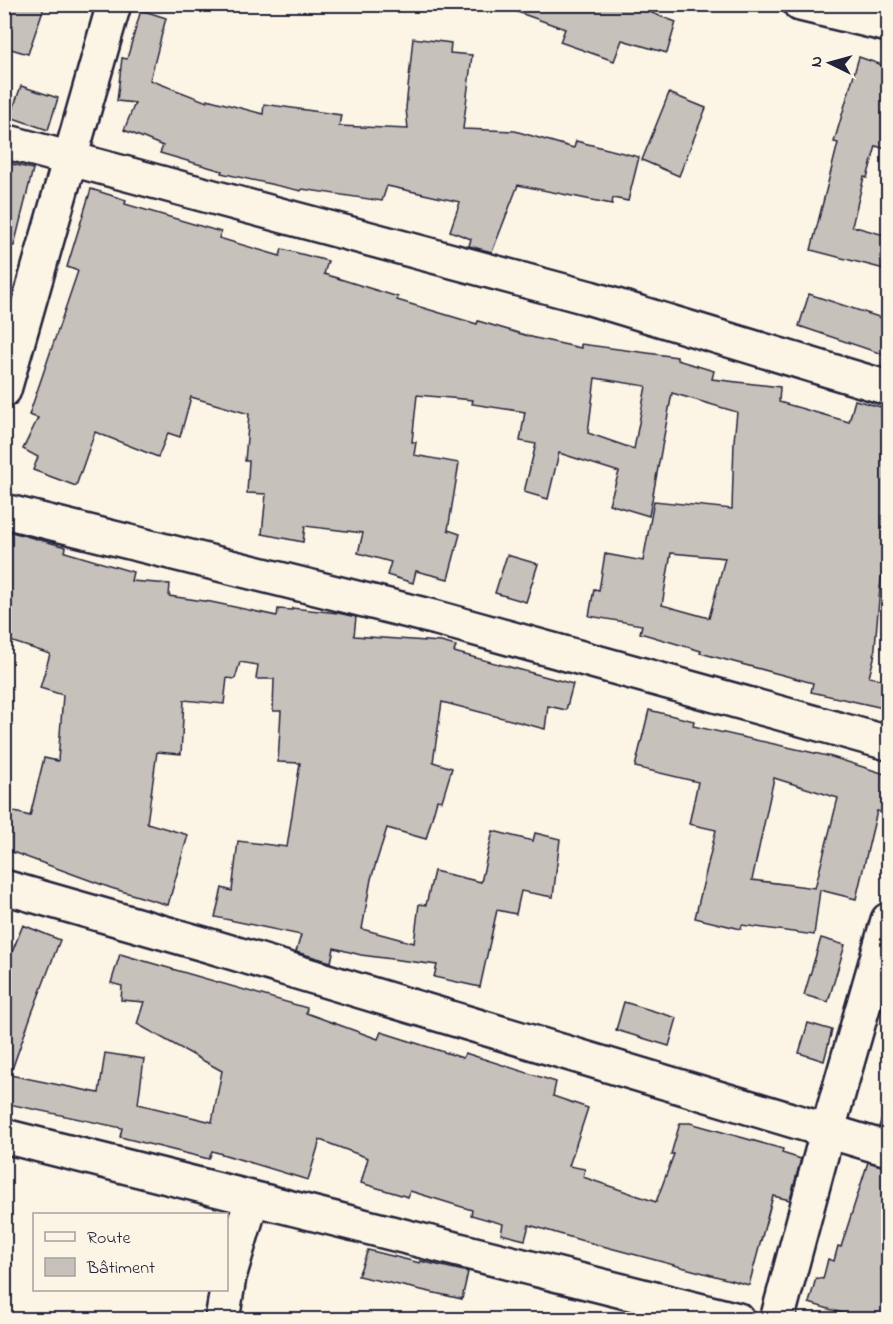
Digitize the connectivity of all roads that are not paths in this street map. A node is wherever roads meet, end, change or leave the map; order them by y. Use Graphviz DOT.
graph roads {
  1 [pos="114,4"];
  2 [pos="800,4"];
  3 [pos="888,25"];
  4 [pos="4,141"];
  5 [pos="71,160"];
  6 [pos="888,388"];
  7 [pos="4,390"];
  8 [pos="4,511"];
  9 [pos="888,743"];
  10 [pos="4,887"];
  11 [pos="888,920"];
  12 [pos="828,1129"];
  13 [pos="4,1136"];
  14 [pos="888,1149"];
  15 [pos="252,1199"];
  16 [pos="228,1283"];
  17 [pos="227,1291"];
  18 [pos="222,1320"];
  19 [pos="738,1320"];
  20 [pos="777,1320"];
  1 -- 5 [label="street"];
  2 -- 3 [label="street"];
  4 -- 5 [label="street"];
  5 -- 6 [label="street"];
  5 -- 7 [label="street"];
  8 -- 9 [label="street"];
  10 -- 12 [label="street"];
  11 -- 12 [label="street"];
  12 -- 14 [label="street"];
  12 -- 20 [label="street"];
  13 -- 15 [label="street"];
  15 -- 16 [label="street"];
  15 -- 19 [label="street"];
  17 -- 18 [label="street"];
}
